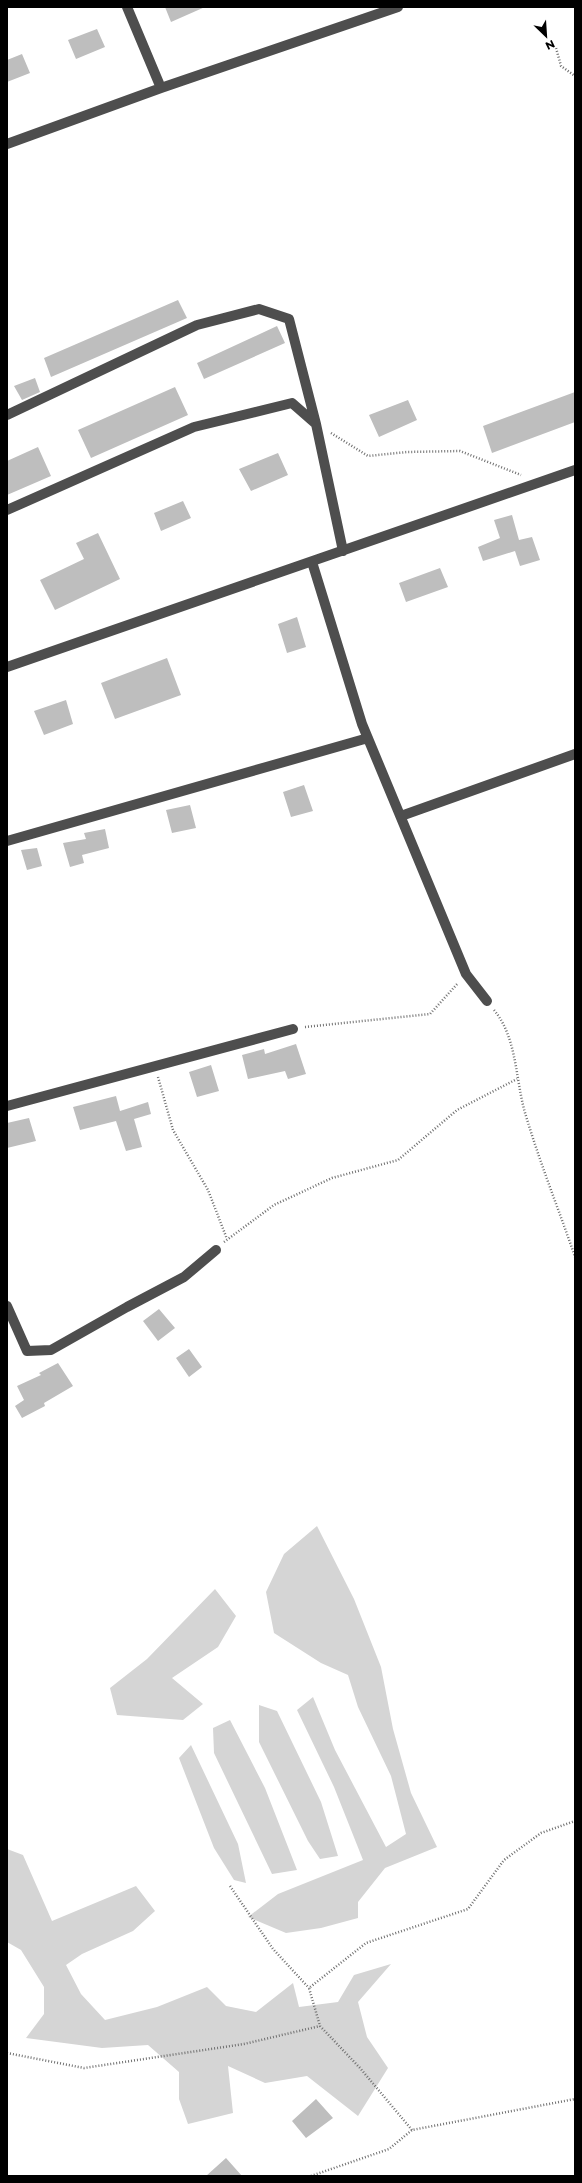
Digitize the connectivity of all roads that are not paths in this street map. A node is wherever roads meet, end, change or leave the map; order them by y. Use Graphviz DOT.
graph roads {
  1 [pos="127,7"];
  2 [pos="398,7"];
  3 [pos="161,88"];
  4 [pos="7,144"];
  5 [pos="7,415"];
  6 [pos="316,424"];
  7 [pos="575,470"];
  8 [pos="7,510"];
  9 [pos="343,551"];
  10 [pos="312,562"];
  11 [pos="7,667"];
  12 [pos="368,738"];
  13 [pos="575,754"];
  14 [pos="400,816"];
  15 [pos="7,841"];
  16 [pos="487,1001"];
  17 [pos="293,1029"];
  18 [pos="7,1106"];
  19 [pos="216,1250"];
  20 [pos="7,1306"];
  1 -- 3 [label="street"];
  2 -- 3 [label="street"];
  3 -- 4 [label="street"];
  5 -- 6 [label="street"];
  6 -- 8 [label="street"];
  6 -- 9 [label="street"];
  7 -- 9 [label="street"];
  9 -- 10 [label="street"];
  10 -- 11 [label="street"];
  10 -- 12 [label="street"];
  12 -- 14 [label="street"];
  12 -- 15 [label="street"];
  13 -- 14 [label="street"];
  14 -- 16 [label="street"];
  17 -- 18 [label="street"];
  19 -- 20 [label="street"];
}
